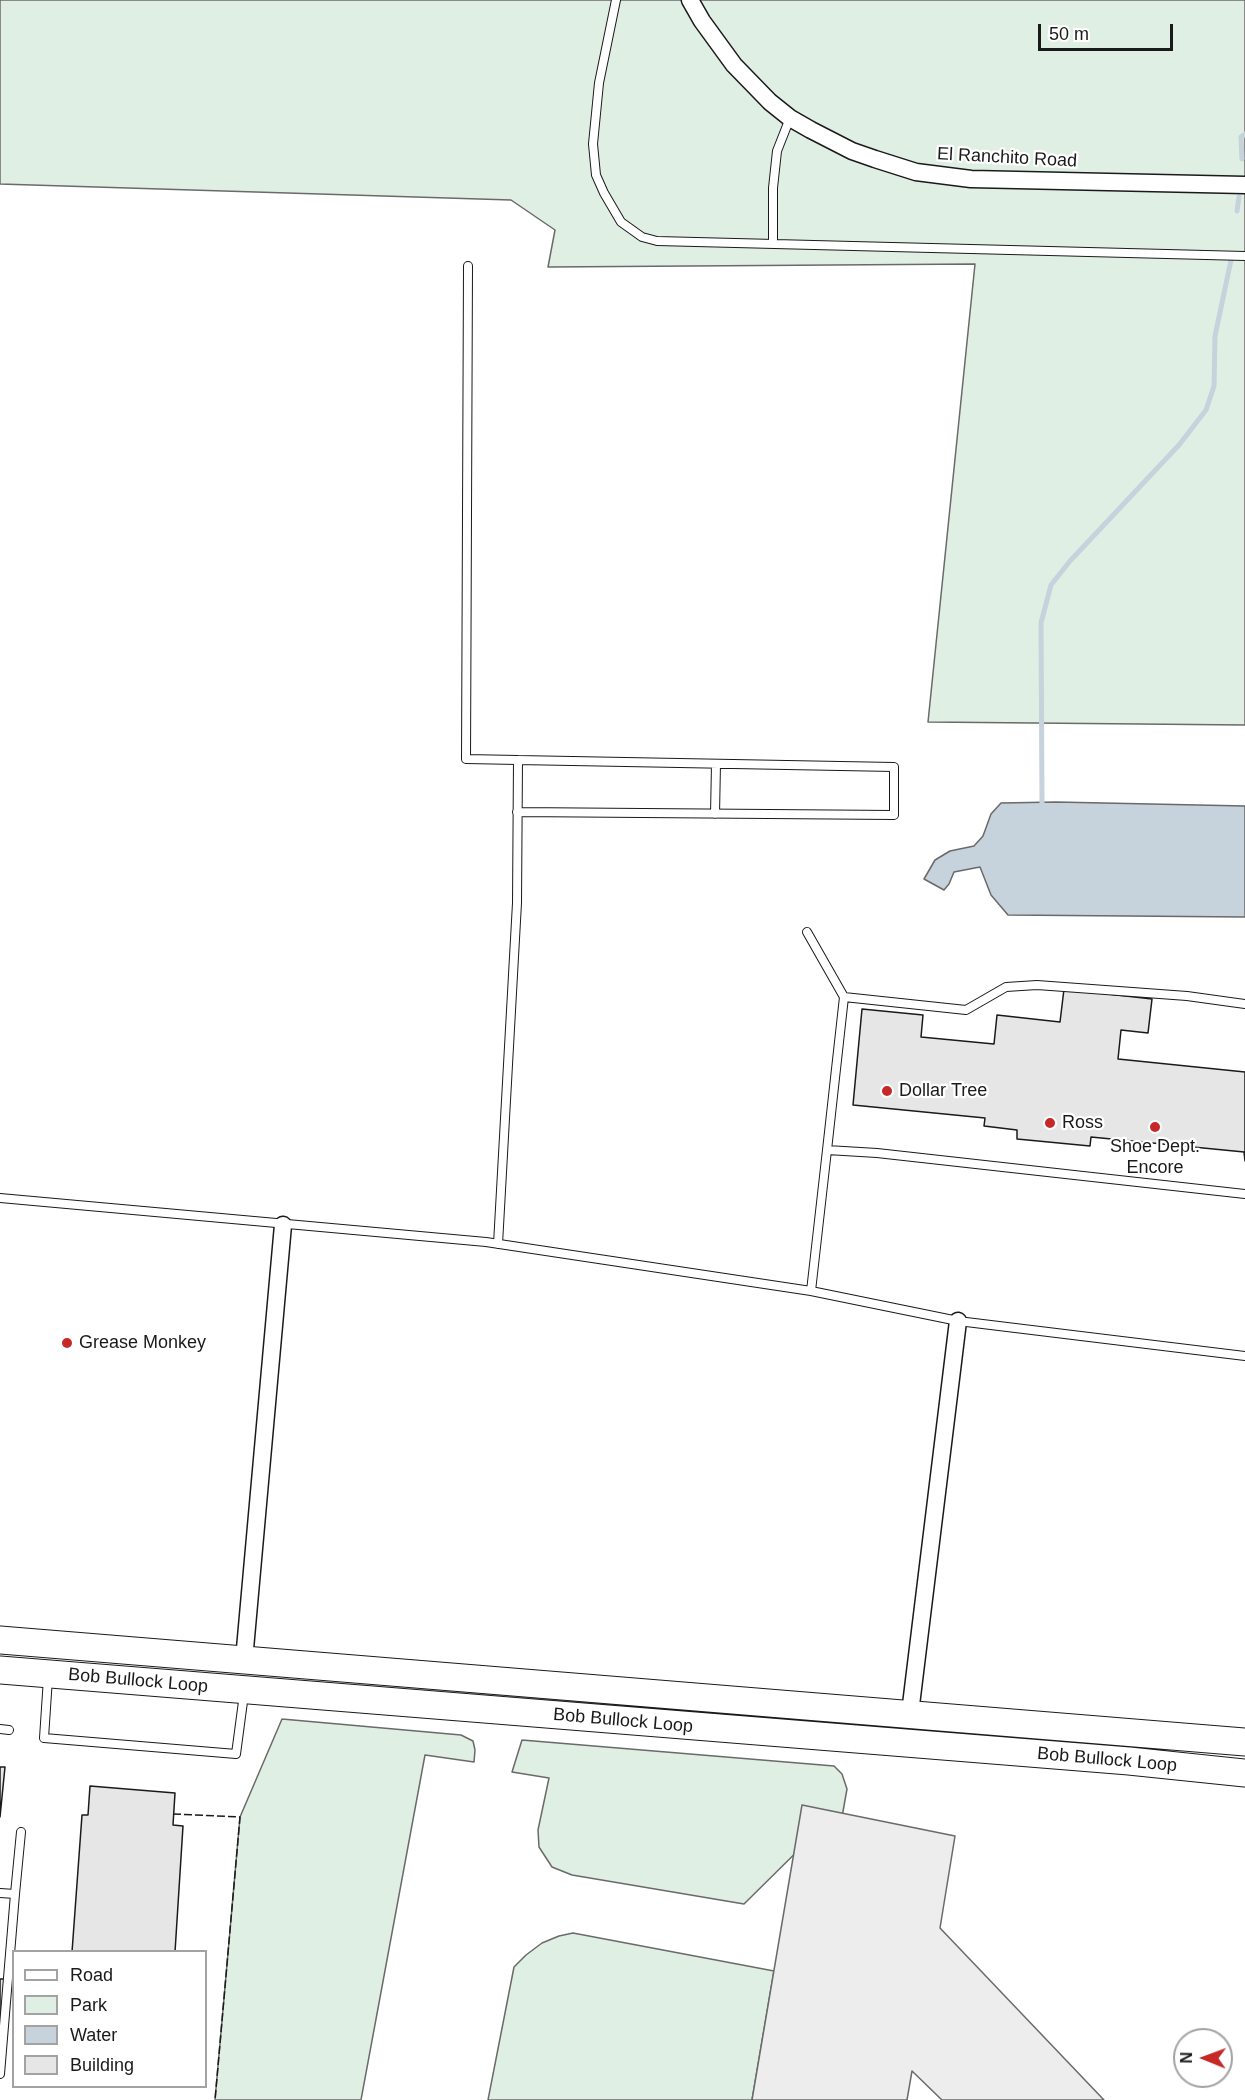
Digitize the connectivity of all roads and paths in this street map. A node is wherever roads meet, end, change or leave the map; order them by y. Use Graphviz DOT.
graph roads {
  1 [pos="616,0"];
  2 [pos="690,0"];
  3 [pos="790,118"];
  4 [pos="1245,185"];
  5 [pos="773,243"];
  6 [pos="1245,256"];
  7 [pos="468,266"];
  8 [pos="518,760"];
  9 [pos="716,764"];
  10 [pos="517,812"];
  11 [pos="715,814"];
  12 [pos="807,932"];
  13 [pos="844,997"];
  14 [pos="1245,1004"];
  15 [pos="827,1150"];
  16 [pos="1245,1194"];
  17 [pos="0,1198"];
  18 [pos="283,1225"];
  19 [pos="498,1244"];
  20 [pos="812,1291"];
  21 [pos="958,1321"];
  22 [pos="1245,1356"];
  23 [pos="0,1640"];
  24 [pos="244,1660"];
  25 [pos="0,1670"];
  26 [pos="48,1674"];
  27 [pos="412,1674"];
  28 [pos="97,1678"];
  29 [pos="245,1690"];
  30 [pos="910,1713"];
  31 [pos="1245,1742"];
  32 [pos="1245,1773"];
  33 [pos="21,1832"];
  34 [pos="0,1893"];
  35 [pos="15,1894"];
  36 [pos="0,2074"];
  1 -- 5 [label="lane"];
  2 -- 3 [label="street, El Ranchito Road"];
  3 -- 4 [label="street, El Ranchito Road"];
  3 -- 5 [label="lane"];
  5 -- 6 [label="lane"];
  7 -- 8 [label="lane"];
  8 -- 9 [label="lane"];
  8 -- 10 [label="lane"];
  9 -- 11 [label="lane"];
  9 -- 11 [label="lane"];
  10 -- 11 [label="lane"];
  10 -- 19 [label="lane"];
  12 -- 13 [label="lane"];
  13 -- 14 [label="lane"];
  13 -- 15 [label="lane"];
  15 -- 16 [label="lane"];
  15 -- 20 [label="lane"];
  17 -- 18 [label="lane"];
  18 -- 19 [label="lane"];
  18 -- 24 [label="street"];
  19 -- 20 [label="lane"];
  20 -- 21 [label="lane"];
  21 -- 22 [label="lane"];
  21 -- 30 [label="street"];
  23 -- 24 [label="highway, Bob Bullock Loop"];
  24 -- 27 [label="highway, Bob Bullock Loop"];
  24 -- 28 [label="highway"];
  25 -- 26 [label="highway, Bob Bullock Loop"];
  26 -- 28 [label="highway, Bob Bullock Loop"];
  26 -- 29 [label="lane"];
  27 -- 29 [label="highway"];
  27 -- 30 [label="highway, Bob Bullock Loop"];
  28 -- 29 [label="highway, Bob Bullock Loop"];
  29 -- 32 [label="highway, Bob Bullock Loop"];
  30 -- 31 [label="highway, Bob Bullock Loop"];
  33 -- 35 [label="lane"];
  34 -- 35 [label="lane"];
  35 -- 36 [label="lane"];
}
